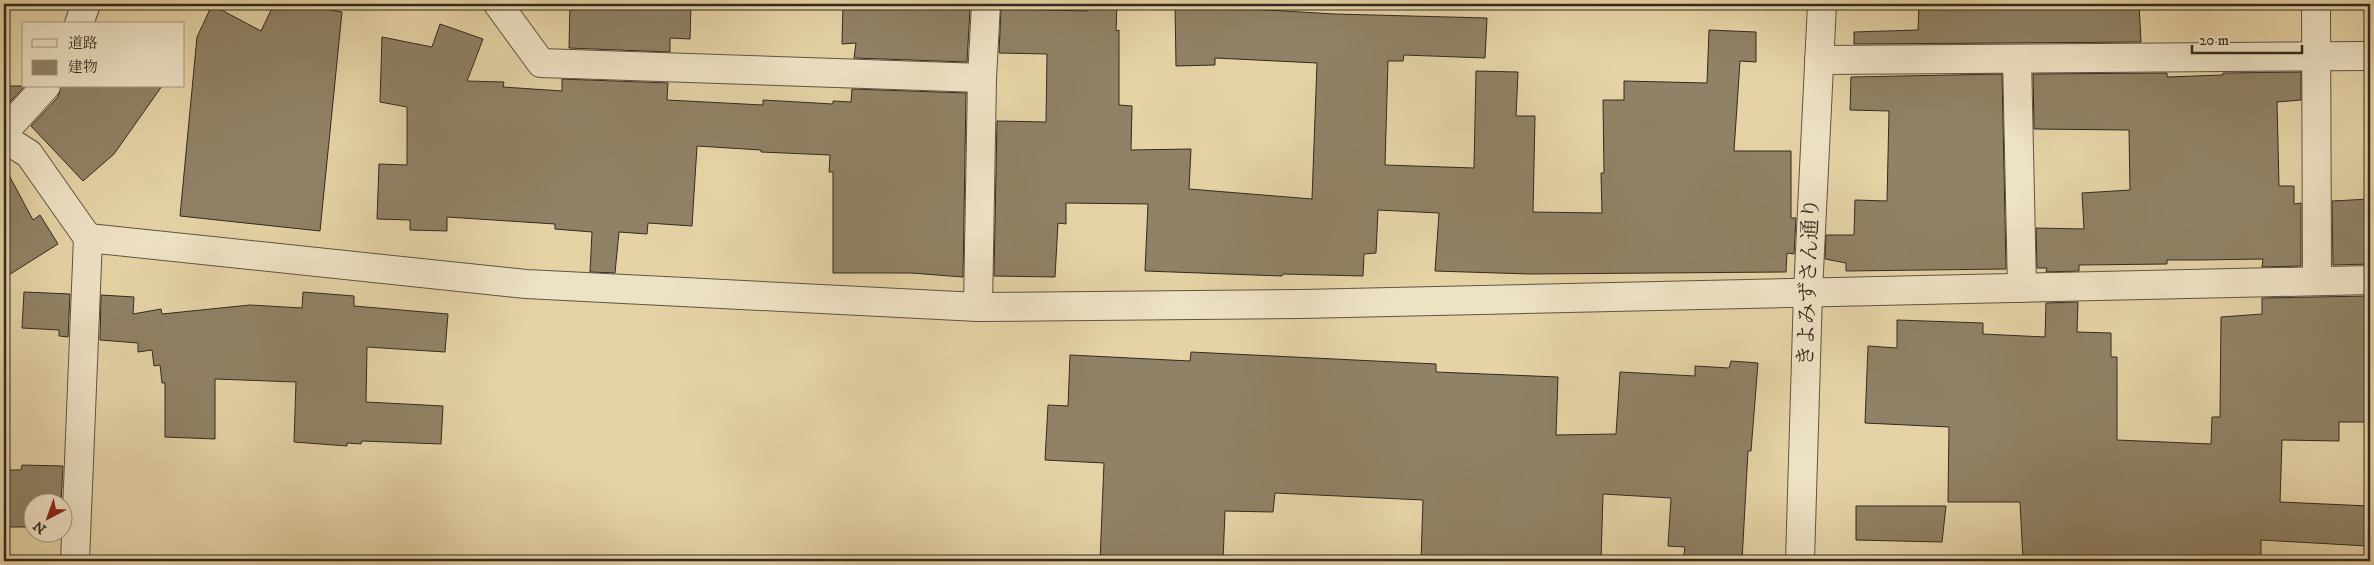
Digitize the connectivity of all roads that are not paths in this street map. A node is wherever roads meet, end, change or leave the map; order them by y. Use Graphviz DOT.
graph roads {
  1 [pos="86,4"];
  2 [pos="498,4"];
  3 [pos="986,4"];
  4 [pos="1822,4"];
  5 [pos="2316,4"];
  6 [pos="80,22"];
  7 [pos="2370,56"];
  8 [pos="2316,57"];
  9 [pos="2017,58"];
  10 [pos="1819,60"];
  11 [pos="982,78"];
  12 [pos="44,88"];
  13 [pos="4,132"];
  14 [pos="4,138"];
  15 [pos="88,238"];
  16 [pos="2370,280"];
  17 [pos="2317,281"];
  18 [pos="2022,288"];
  19 [pos="1808,292"];
  20 [pos="978,306"];
  21 [pos="75,561"];
  22 [pos="1800,561"];
  1 -- 6 [label="street"];
  2 -- 11 [label="street"];
  3 -- 11 [label="street"];
  4 -- 10 [label="street, きよみずさん通り"];
  5 -- 8 [label="street"];
  7 -- 8 [label="street"];
  8 -- 9 [label="street"];
  8 -- 17 [label="street"];
  9 -- 10 [label="street"];
  9 -- 18 [label="street"];
  10 -- 19 [label="street, きよみずさん通り"];
  11 -- 20 [label="street"];
  12 -- 13 [label="street"];
  14 -- 15 [label="street"];
  15 -- 20 [label="street"];
  15 -- 21 [label="street"];
  16 -- 17 [label="street"];
  17 -- 18 [label="street"];
  18 -- 19 [label="street"];
  19 -- 20 [label="street"];
  19 -- 22 [label="street, きよみずさん通り"];
}
